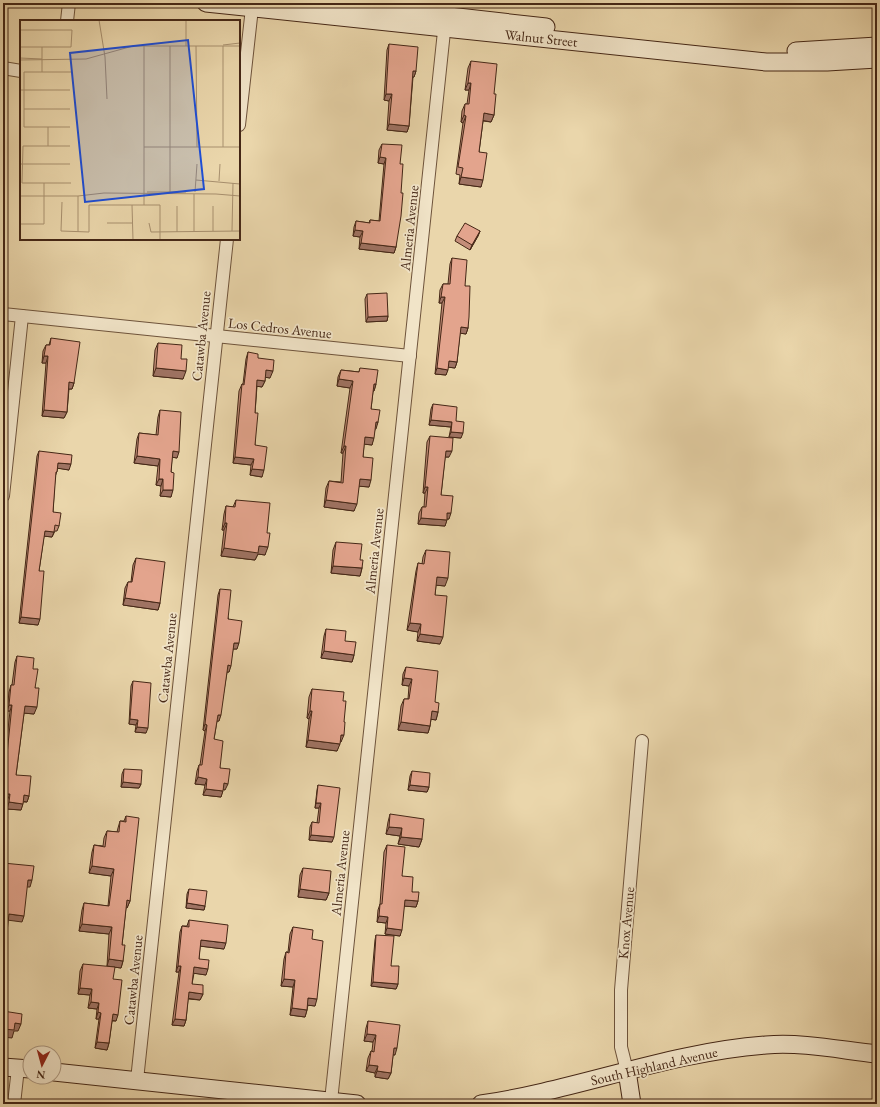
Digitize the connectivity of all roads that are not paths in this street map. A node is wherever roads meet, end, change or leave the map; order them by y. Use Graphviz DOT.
graph roads {
  1 [pos="69,3"];
  2 [pos="206,3"];
  3 [pos="334,3"];
  4 [pos="252,8"];
  5 [pos="446,16"];
  6 [pos="67,20"];
  7 [pos="877,46"];
  8 [pos="877,59"];
  9 [pos="3,68"];
  10 [pos="20,71"];
  11 [pos="240,116"];
  12 [pos="227,240"];
  13 [pos="3,314"];
  14 [pos="22,316"];
  15 [pos="216,336"];
  16 [pos="410,356"];
  17 [pos="3,496"];
  18 [pos="642,741"];
  19 [pos="877,1054"];
  20 [pos="17,1068"];
  21 [pos="627,1071"];
  22 [pos="62,1073"];
  23 [pos="137,1080"];
  24 [pos="331,1101"];
  25 [pos="14,1104"];
  26 [pos="357,1104"];
  27 [pos="481,1104"];
  28 [pos="632,1104"];
  1 -- 6 [label="street"];
  2 -- 4 [label="street, Walnut Street"];
  3 -- 5 [label="street, Walnut Street"];
  4 -- 5 [label="street, Walnut Street"];
  4 -- 11 [label="street"];
  5 -- 7 [label="street, Walnut Street"];
  5 -- 8 [label="street, Walnut Street"];
  5 -- 16 [label="street, Almeria Avenue"];
  9 -- 10 [label="street"];
  12 -- 15 [label="street, Catawba Avenue"];
  13 -- 14 [label="street, Los Cedros Avenue"];
  14 -- 15 [label="street, Los Cedros Avenue"];
  14 -- 17 [label="street"];
  15 -- 16 [label="street, Los Cedros Avenue"];
  15 -- 23 [label="street, Catawba Avenue"];
  16 -- 24 [label="street, Almeria Avenue"];
  18 -- 21 [label="street, Knox Avenue"];
  19 -- 21 [label="street, South Highland Avenue"];
  20 -- 25 [label="street"];
  21 -- 27 [label="street, South Highland Avenue"];
  21 -- 28 [label="street, Knox Avenue"];
  22 -- 23 [label="street"];
  23 -- 24 [label="street"];
  24 -- 26 [label="street"];
}
